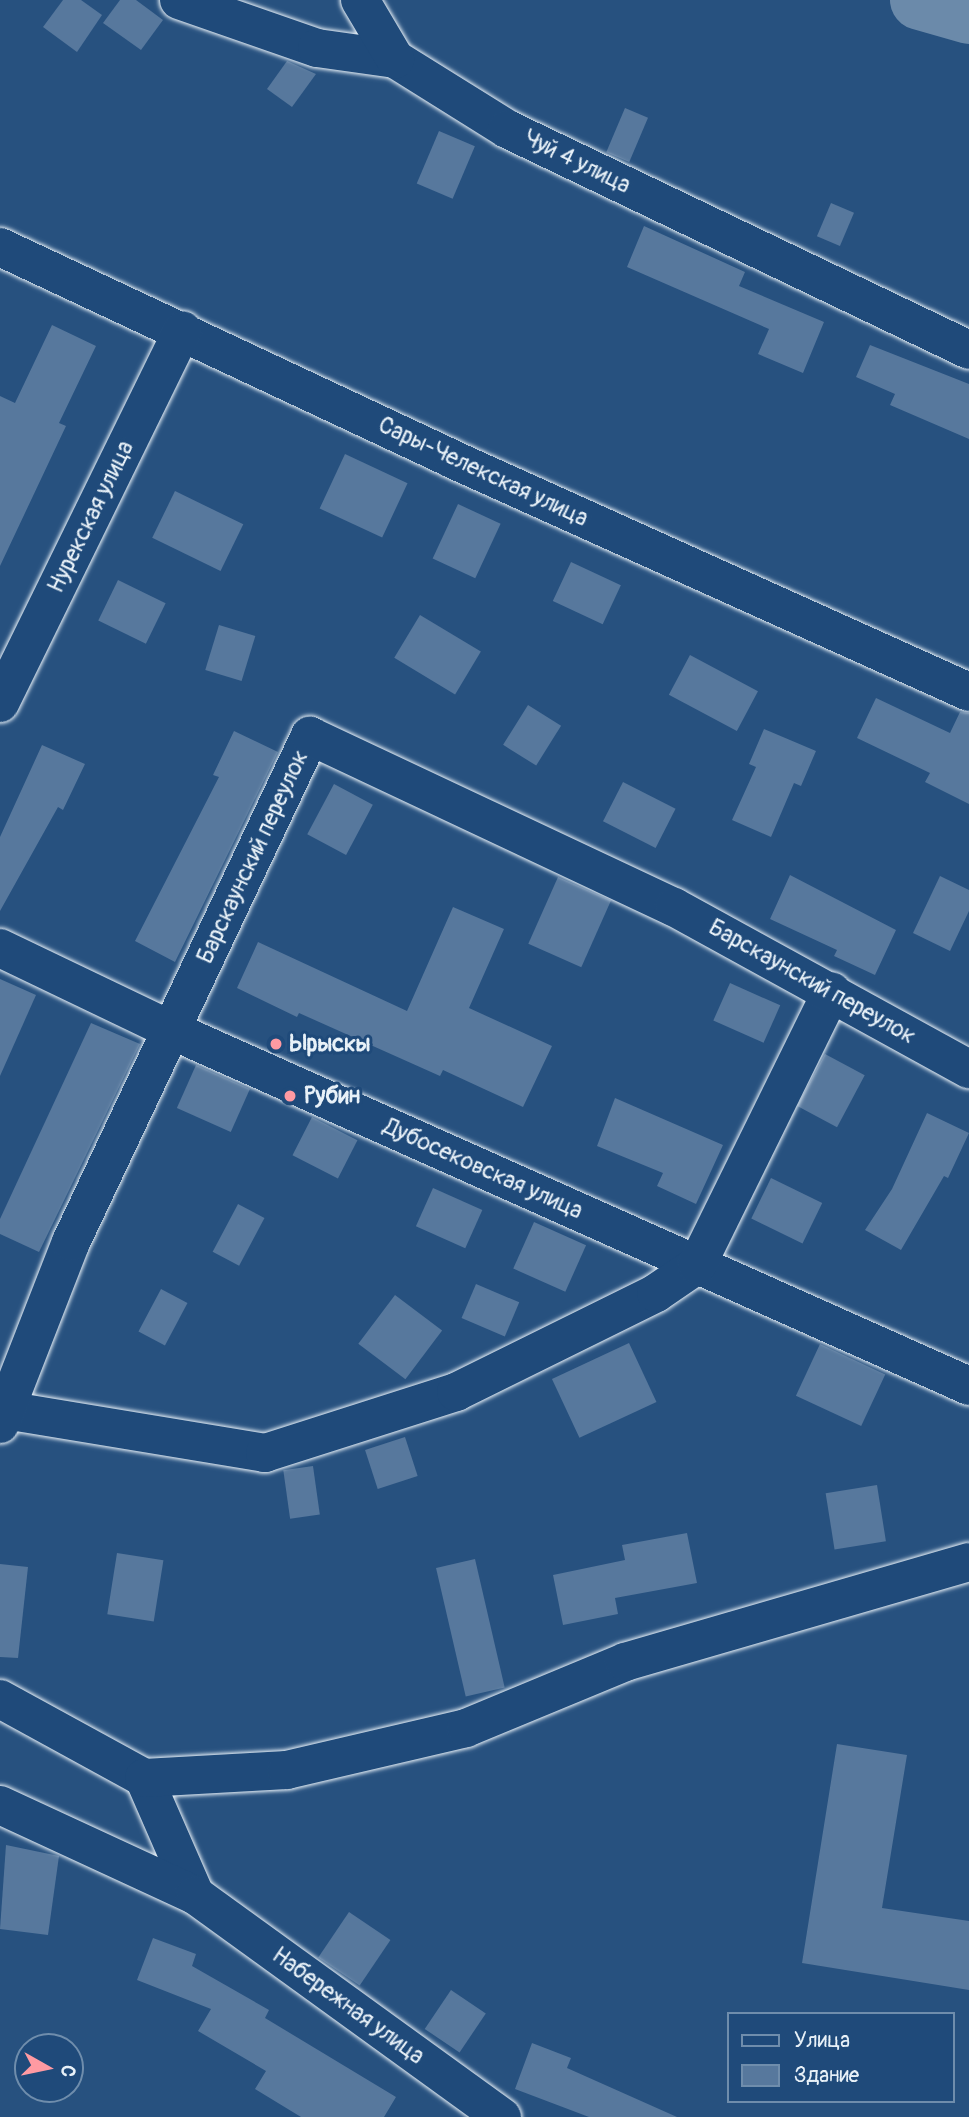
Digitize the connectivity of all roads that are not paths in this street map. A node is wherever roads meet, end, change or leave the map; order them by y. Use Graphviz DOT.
graph roads {
  1 [pos="179,0"];
  2 [pos="360,0"];
  3 [pos="396,59"];
  4 [pos="0,247"];
  5 [pos="183,330"];
  6 [pos="969,350"];
  7 [pos="969,692"];
  8 [pos="0,703"];
  9 [pos="0,948"];
  10 [pos="832,991"];
  11 [pos="171,1030"];
  12 [pos="969,1069"];
  13 [pos="697,1265"];
  14 [pos="966,1376"];
  15 [pos="3,1417"];
  16 [pos="969,1562"];
  17 [pos="0,1699"];
  18 [pos="144,1778"];
  19 [pos="0,1805"];
  20 [pos="195,1895"];
  21 [pos="502,2117"];
  1 -- 3 [label="street, Чуй 4 улица"];
  2 -- 3 [label="street"];
  3 -- 6 [label="street, Чуй 4 улица"];
  4 -- 5 [label="street, Сары-Челекская улица"];
  5 -- 7 [label="street, Сары-Челекская улица"];
  5 -- 8 [label="street, Нурекская улица"];
  9 -- 11 [label="street, Дубосековская улица"];
  10 -- 11 [label="street, Барскаунский переулок"];
  10 -- 12 [label="street, Барскаунский переулок"];
  10 -- 13 [label="street"];
  11 -- 13 [label="street, Дубосековская улица"];
  11 -- 15 [label="street, Барскаунский переулок"];
  13 -- 14 [label="street, Дубосековская улица"];
  13 -- 15 [label="street"];
  16 -- 18 [label="street"];
  17 -- 18 [label="street"];
  18 -- 20 [label="street"];
  19 -- 20 [label="street, Набережная улица"];
  20 -- 21 [label="street, Набережная улица"];
}
